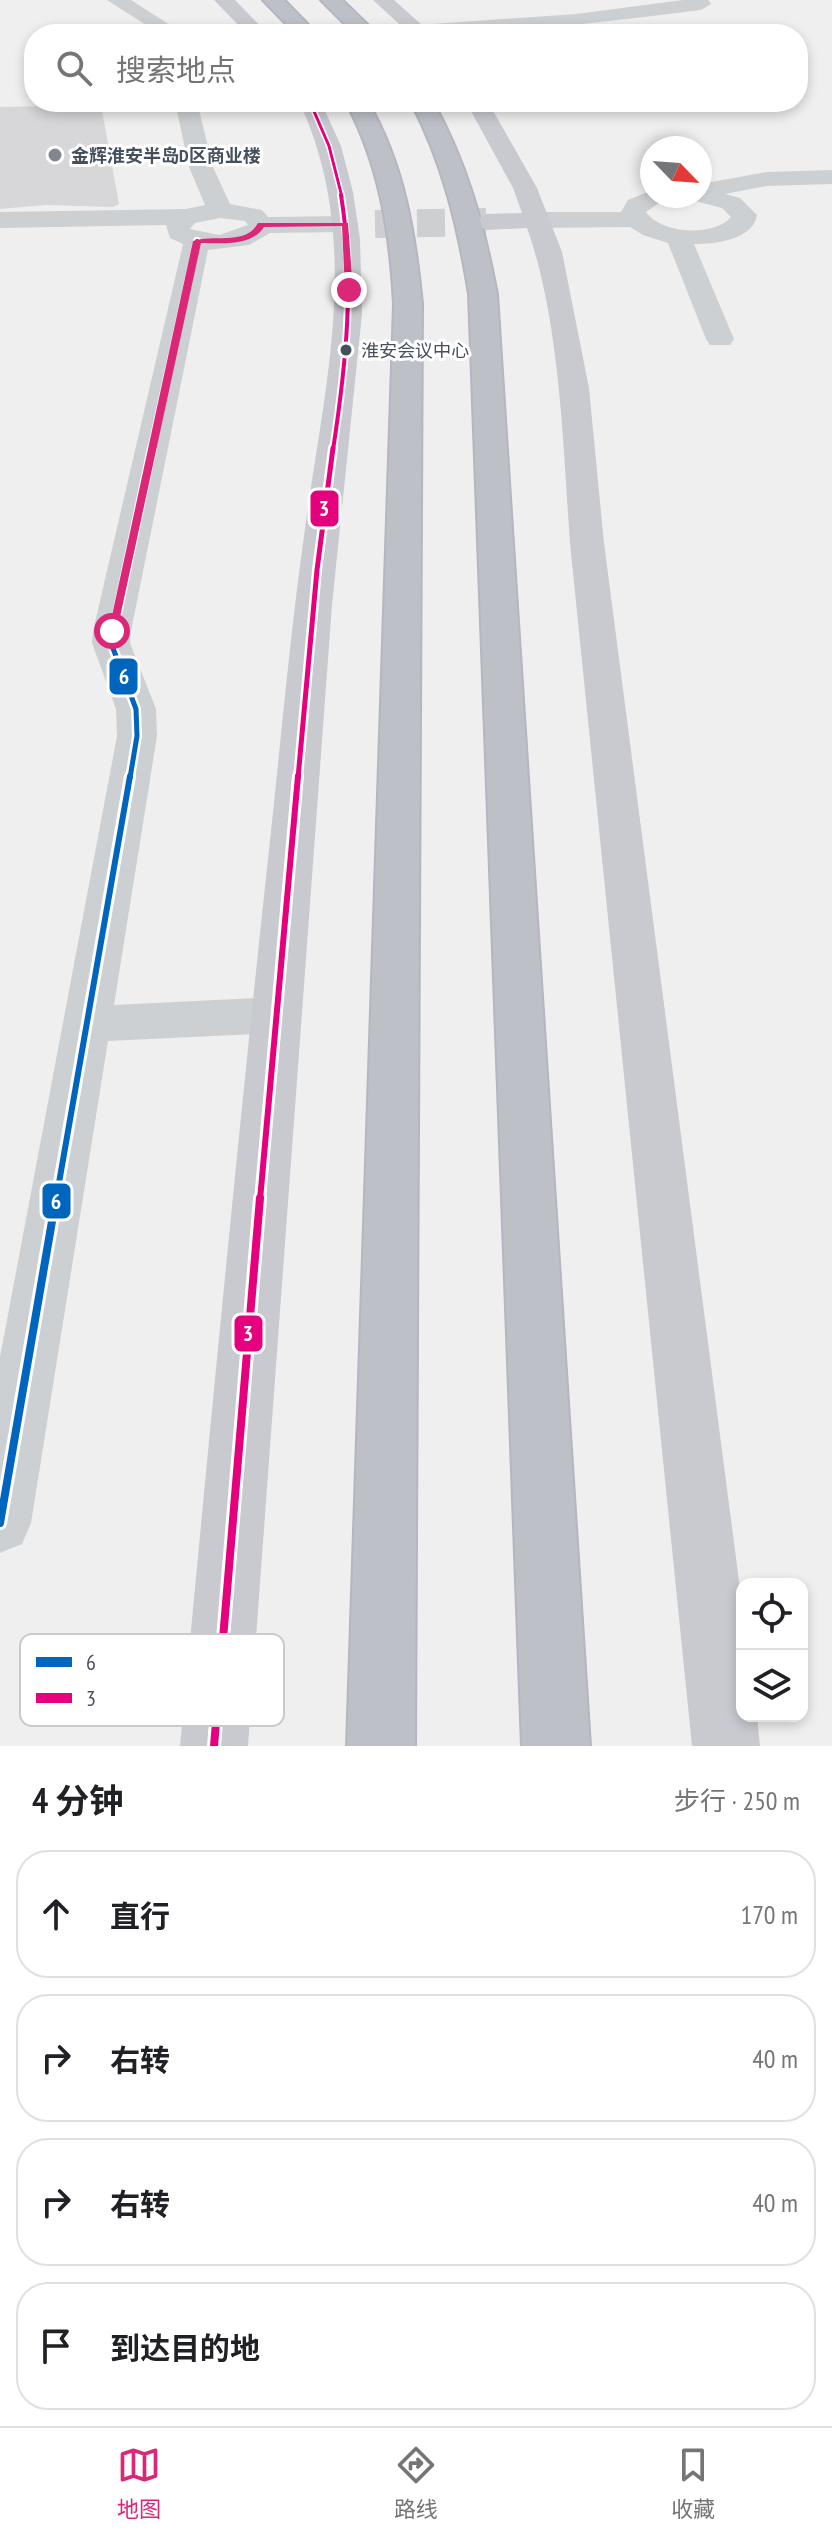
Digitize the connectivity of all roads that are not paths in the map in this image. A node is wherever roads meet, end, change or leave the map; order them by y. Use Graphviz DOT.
graph roads {
  1 [pos="117,0"];
  2 [pos="224,0"];
  3 [pos="273,0"];
  4 [pos="331,0"];
  5 [pos="383,0"];
  6 [pos="514,0"];
  7 [pos="608,0"];
  8 [pos="693,0"];
  9 [pos="629,13"];
  10 [pos="546,22"];
  11 [pos="157,24"];
  12 [pos="248,24"];
  13 [pos="297,24"];
  14 [pos="356,24"];
  15 [pos="412,24"];
  16 [pos="521,24"];
  17 [pos="188,112"];
  18 [pos="314,112"];
  19 [pos="362,112"];
  20 [pos="427,112"];
  21 [pos="483,112"];
  22 [pos="832,178"];
  23 [pos="712,190"];
  24 [pos="712,197"];
  25 [pos="731,203"];
  26 [pos="640,204"];
  27 [pos="635,219"];
  28 [pos="0,220"];
  29 [pos="537,220"];
  30 [pos="486,222"];
  31 [pos="360,224"];
  32 [pos="261,225"];
  33 [pos="197,226"];
  34 [pos="0,233"];
  35 [pos="678,236"];
  36 [pos="720,339"];
  37 [pos="275,1015"];
  38 [pos="87,1024"];
  39 [pos="0,1523"];
  40 [pos="223,1634"];
  41 [pos="216,1726"];
  42 [pos="214,1746"];
  43 [pos="381,1746"];
  44 [pos="556,1746"];
  45 [pos="726,1746"];
  1 -- 11 [label="street"];
  2 -- 12 [label="main road"];
  3 -- 13 [label="highway"];
  4 -- 14 [label="highway"];
  5 -- 15 [label="main road"];
  6 -- 10 [label="street"];
  7 -- 9 [label="street"];
  8 -- 9 [label="street"];
  9 -- 10 [label="street"];
  10 -- 16 [label="street"];
  17 -- 33 [label="street"];
  18 -- 31 [label="main road"];
  19 -- 43 [label="highway"];
  20 -- 44 [label="highway"];
  21 -- 29 [label="main road"];
  22 -- 23 [label="street"];
  22 -- 25 [label="street"];
  24 -- 25 [label="street"];
  25 -- 35 [label="street"];
  26 -- 27 [label="street"];
  27 -- 29 [label="street"];
  27 -- 35 [label="street"];
  28 -- 33 [label="street"];
  29 -- 30 [label="main road"];
  29 -- 45 [label="main road"];
  31 -- 32 [label="street"];
  31 -- 37 [label="main road"];
  32 -- 33 [label="street"];
  32 -- 33 [label="street"];
  33 -- 34 [label="street"];
  33 -- 38 [label="street"];
  35 -- 36 [label="street"];
  37 -- 38 [label="street"];
  37 -- 40 [label="main road"];
  38 -- 39 [label="street"];
  41 -- 42 [label="main road"];
}
